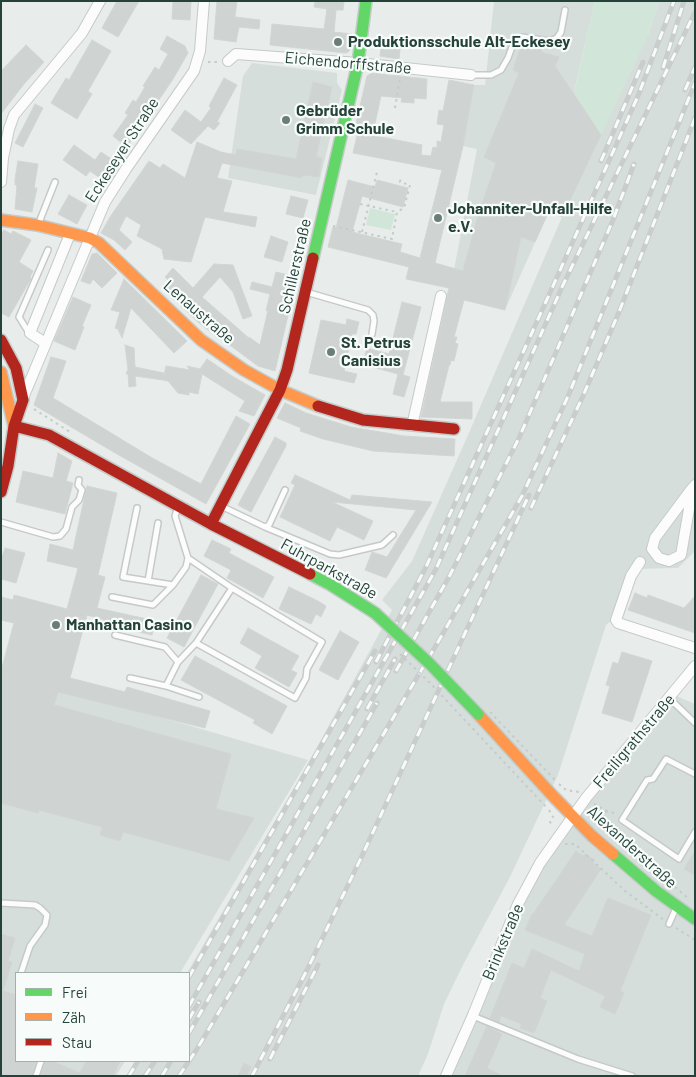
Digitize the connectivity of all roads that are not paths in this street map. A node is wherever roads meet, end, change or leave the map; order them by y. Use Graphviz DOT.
graph roads {
  1 [pos="100,1"];
  2 [pos="204,1"];
  3 [pos="366,1"];
  4 [pos="565,10"];
  5 [pos="228,61"];
  6 [pos="358,63"];
  7 [pos="471,75"];
  8 [pos="1,182"];
  9 [pos="55,182"];
  10 [pos="1,220"];
  11 [pos="38,225"];
  12 [pos="70,234"];
  13 [pos="90,238"];
  14 [pos="48,250"];
  15 [pos="43,262"];
  16 [pos="58,265"];
  17 [pos="306,292"];
  18 [pos="440,296"];
  19 [pos="30,334"];
  20 [pos="372,334"];
  21 [pos="1,340"];
  22 [pos="45,344"];
  23 [pos="1,372"];
  24 [pos="280,390"];
  25 [pos="22,400"];
  26 [pos="14,426"];
  27 [pos="412,426"];
  28 [pos="454,429"];
  29 [pos="79,480"];
  30 [pos="692,488"];
  31 [pos="285,490"];
  32 [pos="1,492"];
  33 [pos="178,506"];
  34 [pos="221,506"];
  35 [pos="137,508"];
  36 [pos="1,522"];
  37 [pos="158,523"];
  38 [pos="212,524"];
  39 [pos="265,527"];
  40 [pos="393,536"];
  41 [pos="188,558"];
  42 [pos="640,562"];
  43 [pos="148,581"];
  44 [pos="173,585"];
  45 [pos="232,588"];
  46 [pos="112,597"];
  47 [pos="115,635"];
  48 [pos="196,643"];
  49 [pos="695,648"];
  50 [pos="178,662"];
  51 [pos="695,666"];
  52 [pos="130,678"];
  53 [pos="166,686"];
  54 [pos="199,697"];
  55 [pos="669,698"];
  56 [pos="695,723"];
  57 [pos="695,774"];
  58 [pos="573,816"];
  59 [pos="695,832"];
  60 [pos="1,903"];
  61 [pos="677,907"];
  62 [pos="695,919"];
  63 [pos="669,924"];
  64 [pos="21,972"];
  65 [pos="473,1015"];
  66 [pos="41,1062"];
  67 [pos="36,1076"];
  68 [pos="446,1076"];
  69 [pos="632,1076"];
  1 -- 8 [label="street"];
  2 -- 13 [label="street, Eckeseyer Straße"];
  3 -- 6 [label="street, Schillerstraße"];
  4 -- 7 [label="lane"];
  5 -- 6 [label="street, Eichendorffstraße"];
  6 -- 7 [label="street, Eichendorffstraße"];
  6 -- 17 [label="street, Schillerstraße"];
  9 -- 11 [label="lane"];
  10 -- 11 [label="street, Lenaustraße"];
  11 -- 12 [label="street, Lenaustraße"];
  12 -- 13 [label="street, Lenaustraße"];
  12 -- 16 [label="street"];
  13 -- 22 [label="street, Eckeseyer Straße"];
  13 -- 24 [label="street, Lenaustraße"];
  14 -- 15 [label="lane"];
  15 -- 16 [label="lane"];
  15 -- 19 [label="lane"];
  16 -- 19 [label="street"];
  17 -- 20 [label="lane"];
  17 -- 24 [label="street, Schillerstraße"];
  18 -- 27 [label="street"];
  19 -- 22 [label="street"];
  21 -- 25 [label="street"];
  22 -- 25 [label="street, Eckeseyer Straße"];
  23 -- 26 [label="street"];
  24 -- 27 [label="street, Lenaustraße"];
  24 -- 34 [label="street, Schillerstraße"];
  25 -- 26 [label="street"];
  26 -- 32 [label="street"];
  26 -- 33 [label="street, Fuhrparkstraße"];
  27 -- 28 [label="street, Lenaustraße"];
  29 -- 36 [label="lane"];
  30 -- 30 [label="street"];
  31 -- 39 [label="lane"];
  33 -- 38 [label="street, Fuhrparkstraße"];
  33 -- 41 [label="lane"];
  34 -- 38 [label="street, Schillerstraße"];
  34 -- 39 [label="lane"];
  35 -- 43 [label="lane"];
  37 -- 43 [label="lane"];
  38 -- 58 [label="street, Fuhrparkstraße, bridge"];
  39 -- 40 [label="lane"];
  41 -- 44 [label="lane"];
  41 -- 45 [label="lane"];
  42 -- 49 [label="street"];
  43 -- 44 [label="lane"];
  44 -- 46 [label="lane"];
  45 -- 48 [label="lane"];
  45 -- 48 [label="lane"];
  47 -- 50 [label="lane"];
  48 -- 50 [label="lane"];
  50 -- 53 [label="lane"];
  51 -- 55 [label="street, Freiligrathstraße"];
  52 -- 53 [label="lane"];
  53 -- 54 [label="lane"];
  55 -- 56 [label="lane"];
  55 -- 58 [label="street, Freiligrathstraße"];
  57 -- 59 [label="lane"];
  58 -- 61 [label="street, Alexanderstraße"];
  58 -- 65 [label="street, Brinkstraße"];
  60 -- 64 [label="lane"];
  61 -- 62 [label="street, Alexanderstraße"];
  61 -- 63 [label="lane"];
  65 -- 68 [label="street, Brinkstraße"];
  65 -- 69 [label="lane"];
  66 -- 67 [label="lane"];
}
